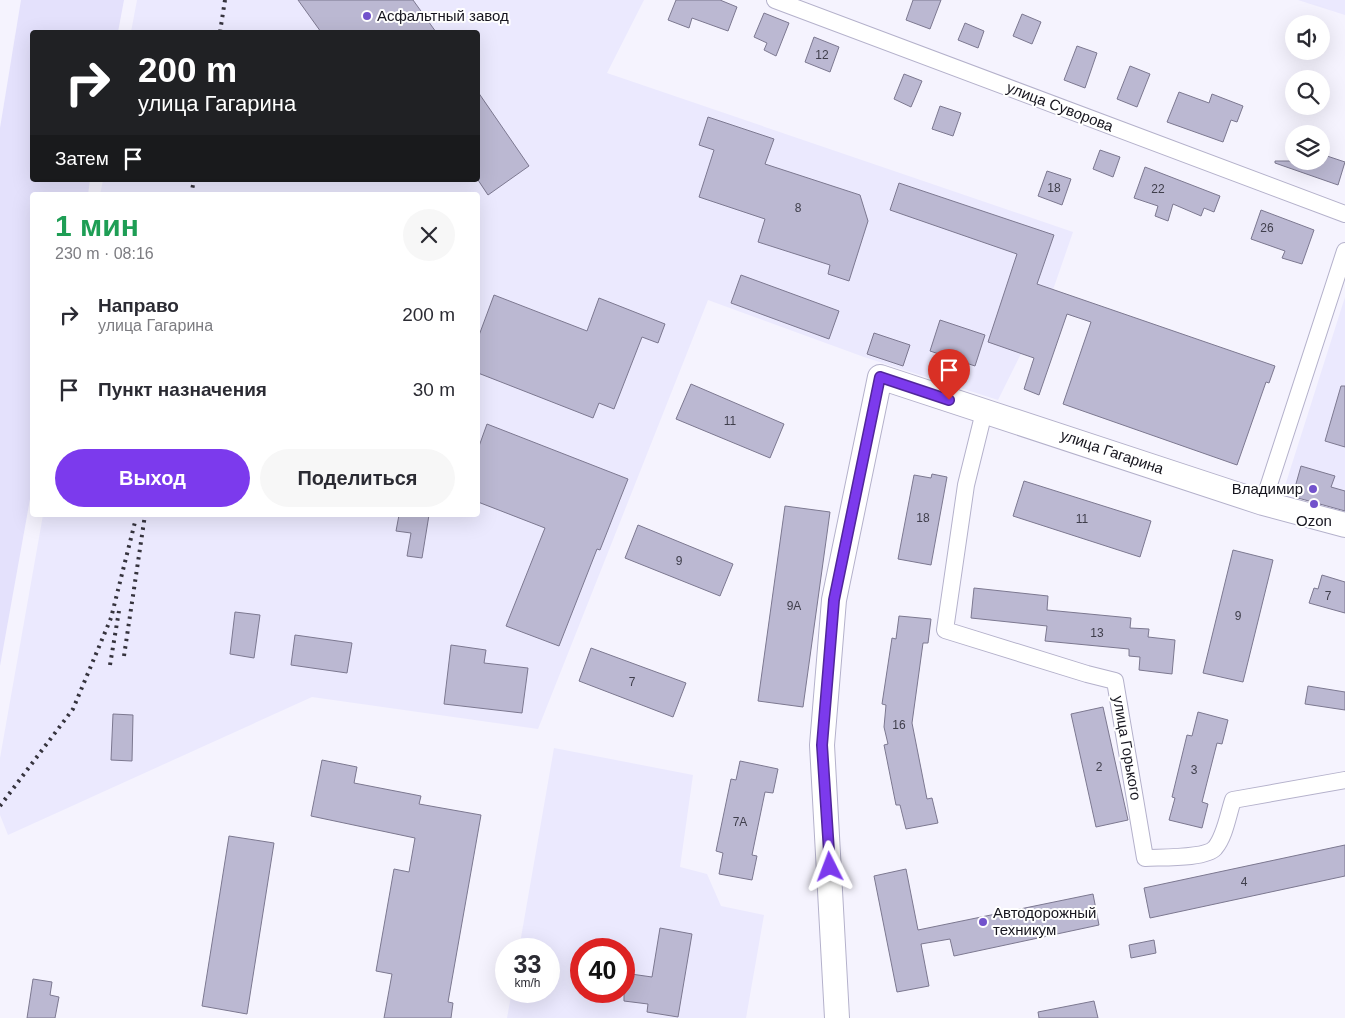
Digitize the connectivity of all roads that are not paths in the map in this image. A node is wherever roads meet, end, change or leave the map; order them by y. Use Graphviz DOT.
graph roads {
  1 [pos="775,0"];
  2 [pos="1345,214"];
  3 [pos="1345,251"];
  4 [pos="984,412"];
  5 [pos="1263,503"];
  6 [pos="1345,524"];
  7 [pos="1345,780"];
  8 [pos="837,1018"];
  1 -- 2 [label="street, улица Суворова"];
  3 -- 5 [label="street"];
  4 -- 5 [label="street, улица Гагарина"];
  4 -- 7 [label="street, улица Горького"];
  4 -- 8 [label="street, улица Гагарина"];
  5 -- 6 [label="street, улица Гагарина"];
}
